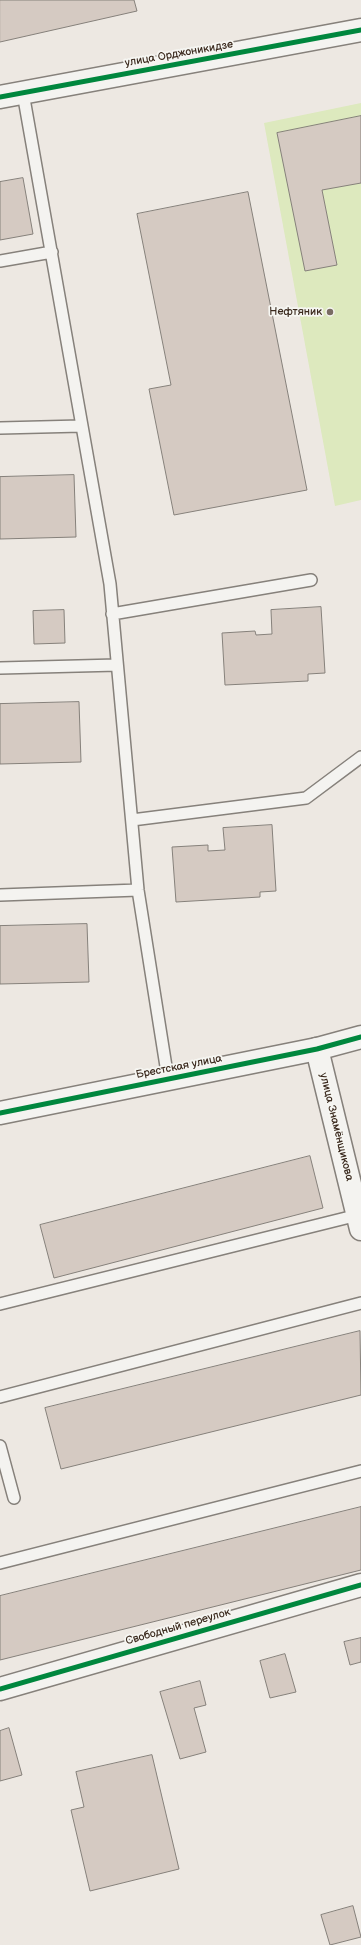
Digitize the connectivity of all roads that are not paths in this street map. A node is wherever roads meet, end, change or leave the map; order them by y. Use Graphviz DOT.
graph roads {
  1 [pos="361,30"];
  2 [pos="23,93"];
  3 [pos="0,96"];
  4 [pos="52,252"];
  5 [pos="0,261"];
  6 [pos="81,426"];
  7 [pos="0,428"];
  8 [pos="310,580"];
  9 [pos="112,614"];
  10 [pos="117,665"];
  11 [pos="0,668"];
  12 [pos="361,757"];
  13 [pos="132,820"];
  14 [pos="138,890"];
  15 [pos="0,895"];
  16 [pos="361,1037"];
  17 [pos="317,1049"];
  18 [pos="168,1079"];
  19 [pos="0,1113"];
  20 [pos="359,1222"];
  21 [pos="361,1303"];
  22 [pos="0,1304"];
  23 [pos="0,1397"];
  24 [pos="0,1446"];
  25 [pos="361,1471"];
  26 [pos="14,1498"];
  27 [pos="0,1563"];
  28 [pos="361,1585"];
  29 [pos="0,1689"];
  1 -- 2 [label="street, улица Орджоникидзе"];
  2 -- 3 [label="street, улица Орджоникидзе"];
  2 -- 4 [label="lane"];
  4 -- 5 [label="lane"];
  4 -- 6 [label="lane"];
  6 -- 7 [label="lane"];
  6 -- 9 [label="lane"];
  8 -- 9 [label="lane"];
  9 -- 10 [label="lane"];
  10 -- 11 [label="lane"];
  10 -- 13 [label="lane"];
  12 -- 13 [label="lane"];
  13 -- 14 [label="lane"];
  14 -- 15 [label="lane"];
  14 -- 18 [label="lane"];
  16 -- 17 [label="street, Брестская улица"];
  17 -- 18 [label="street, Брестская улица"];
  17 -- 20 [label="street, улица Знамёнщикова"];
  18 -- 19 [label="street, Брестская улица"];
  20 -- 22 [label="lane"];
  21 -- 23 [label="lane"];
  24 -- 26 [label="lane"];
  25 -- 27 [label="lane"];
  28 -- 29 [label="street, Свободный переулок"];
}
